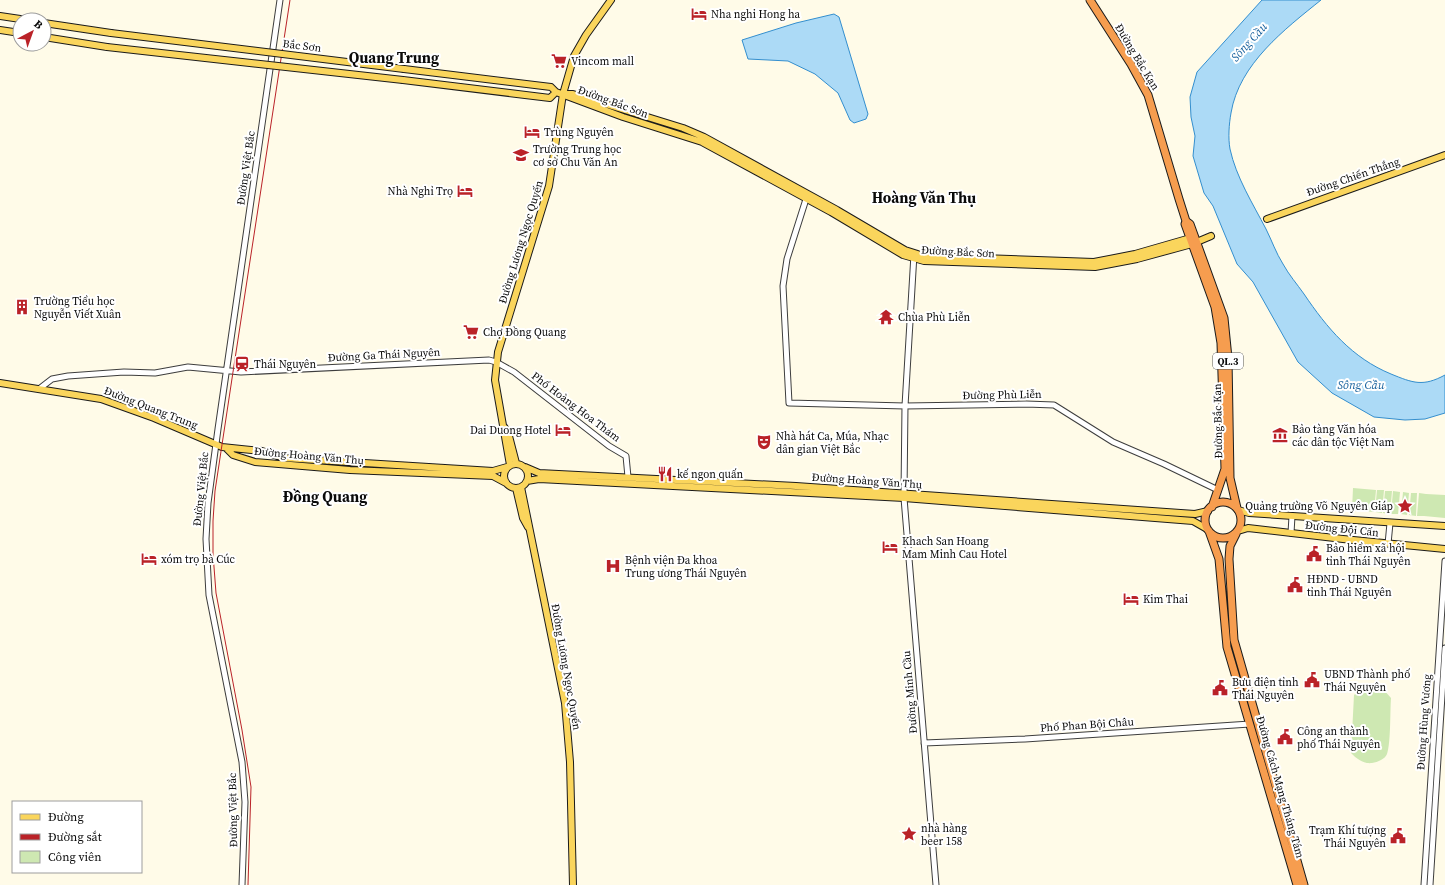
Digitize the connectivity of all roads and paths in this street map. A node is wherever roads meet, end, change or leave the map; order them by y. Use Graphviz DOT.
graph roads {
  1 [pos="280,0"];
  2 [pos="611,0"];
  3 [pos="1090,0"];
  4 [pos="0,16"];
  5 [pos="12,18"];
  6 [pos="52,24"];
  7 [pos="0,30"];
  8 [pos="12,32"];
  9 [pos="52,38"];
  10 [pos="556,92"];
  11 [pos="563,94"];
  12 [pos="1445,155"];
  13 [pos="807,197"];
  14 [pos="1267,219"];
  15 [pos="1211,236"];
  16 [pos="1195,240"];
  17 [pos="914,256"];
  18 [pos="496,362"];
  19 [pos="226,371"];
  20 [pos="0,383"];
  21 [pos="39,389"];
  22 [pos="905,406"];
  23 [pos="222,447"];
  24 [pos="511,465"];
  25 [pos="402,466"];
  26 [pos="525,467"];
  27 [pos="401,473"];
  28 [pos="628,477"];
  29 [pos="603,479"];
  30 [pos="527,481"];
  31 [pos="506,483"];
  32 [pos="678,483"];
  33 [pos="518,487"];
  34 [pos="1218,490"];
  35 [pos="904,495"];
  36 [pos="1085,509"];
  37 [pos="1210,509"];
  38 [pos="1238,509"];
  39 [pos="1292,516"];
  40 [pos="1390,523"];
  41 [pos="1445,526"];
  42 [pos="1208,530"];
  43 [pos="1237,532"];
  44 [pos="1291,533"];
  45 [pos="1388,544"];
  46 [pos="1445,549"];
  47 [pos="1445,561"];
  48 [pos="1445,648"];
  49 [pos="1441,698"];
  50 [pos="1250,724"];
  51 [pos="924,743"];
  52 [pos="1426,841"];
  53 [pos="1433,841"];
  54 [pos="242,885"];
  55 [pos="573,885"];
  56 [pos="936,885"];
  57 [pos="1297,885"];
  58 [pos="1304,885"];
  59 [pos="1424,885"];
  60 [pos="1430,885"];
  1 -- 19 [label="street, Đường Việt Bắc"];
  2 -- 11 [label="main road, Đường Lương Ngọc Quyến"];
  3 -- 16 [label="highway, Đường Bắc Kạn / QL.3"];
  4 -- 5 [label="main road"];
  6 -- 10 [label="main road, Bắc Sơn, bridge"];
  7 -- 8 [label="main road"];
  9 -- 10 [label="main road, Bắc Sơn, bridge"];
  10 -- 11 [label="main road, Bắc Sơn"];
  11 -- 13 [label="main road, Đường Bắc Sơn"];
  11 -- 18 [label="main road, Đường Lương Ngọc Quyến"];
  12 -- 14 [label="main road, Đường Chiến Thắng"];
  13 -- 17 [label="main road, Đường Bắc Sơn"];
  13 -- 22 [label="street, Đường Phù Liễn"];
  15 -- 16 [label="main road, Đường Bắc Sơn"];
  16 -- 17 [label="main road, Đường Bắc Sơn"];
  16 -- 34 [label="highway, Đường Bắc Kạn / QL.3"];
  16 -- 38 [label="highway, Đường Bắc Kạn / QL.3"];
  17 -- 22 [label="street, Đường Minh Cầu"];
  18 -- 19 [label="street, Đường Ga Thái Nguyên"];
  18 -- 24 [label="main road, Đường Lương Ngọc Quyến"];
  18 -- 28 [label="street, Phố Hoàng Hoa Thám"];
  19 -- 21 [label="street, Đường Ga Thái Nguyên"];
  19 -- 23 [label="street, Đường Việt Bắc"];
  20 -- 21 [label="main road, Đường Quang Trung"];
  21 -- 23 [label="main road, Đường Quang Trung"];
  22 -- 34 [label="street, Đường Phù Liễn"];
  22 -- 35 [label="street, Đường Minh Cầu"];
  23 -- 25 [label="main road, Đường Hoàng Văn Thụ"];
  23 -- 27 [label="main road, Đường Hoàng Văn Thụ"];
  23 -- 54 [label="street, Đường Việt Bắc"];
  24 -- 25 [label="main road, Đường Hoàng Văn Thụ"];
  24 -- 26 [label="main road"];
  24 -- 31 [label="main road"];
  25 -- 27 [label="main road"];
  26 -- 29 [label="main road, Đường Hoàng Văn Thụ"];
  26 -- 30 [label="main road"];
  27 -- 31 [label="main road, Đường Hoàng Văn Thụ"];
  28 -- 29 [label="main road, Đường Hoàng Văn Thụ"];
  28 -- 32 [label="main road, Đường Hoàng Văn Thụ"];
  29 -- 30 [label="main road, Đường Hoàng Văn Thụ"];
  29 -- 32 [label="main road, Đường Hoàng Văn Thụ"];
  30 -- 33 [label="main road"];
  31 -- 33 [label="main road"];
  32 -- 35 [label="main road, Đường Hoàng Văn Thụ"];
  33 -- 55 [label="main road, Đường Lương Ngọc Quyến"];
  34 -- 37 [label="highway, Đường Bắc Kạn / QL.3"];
  35 -- 36 [label="main road, Đường Hoàng Văn Thụ"];
  35 -- 51 [label="street, Đường Minh Cầu"];
  36 -- 37 [label="main road, Đường Hoàng Văn Thụ"];
  36 -- 42 [label="main road, Đường Hoàng Văn Thụ"];
  37 -- 38 [label="highway"];
  37 -- 42 [label="highway, QL.3"];
  38 -- 39 [label="main road, Đường Đội Cấn"];
  38 -- 43 [label="highway, QL.3"];
  39 -- 40 [label="main road, Đường Đội Cấn"];
  39 -- 44 [label="street"];
  40 -- 41 [label="main road, Đường Đội Cấn"];
  40 -- 45 [label="street"];
  42 -- 43 [label="highway"];
  42 -- 50 [label="highway, Đường Cách Mạng Tháng Tám / QL.3"];
  43 -- 44 [label="main road, Đường Đội Cấn"];
  43 -- 58 [label="highway, Đường Cách Mạng Tháng Tám / QL.3"];
  44 -- 45 [label="main road, Đường Đội Cấn"];
  45 -- 46 [label="main road, Đường Đội Cấn"];
  47 -- 49 [label="street, Đường Hùng Vương"];
  48 -- 49 [label="street, Đường Hùng Vương"];
  49 -- 52 [label="street, Đường Hùng Vương"];
  49 -- 53 [label="street, Đường Hùng Vương"];
  50 -- 51 [label="street, Phố Phan Bội Châu"];
  50 -- 57 [label="highway, Đường Cách Mạng Tháng Tám / QL.3"];
  51 -- 56 [label="street, Đường Minh Cầu"];
  52 -- 53 [label="street"];
  52 -- 59 [label="street, Đường Hùng Vương"];
  53 -- 60 [label="street, Đường Hùng Vương"];
}
